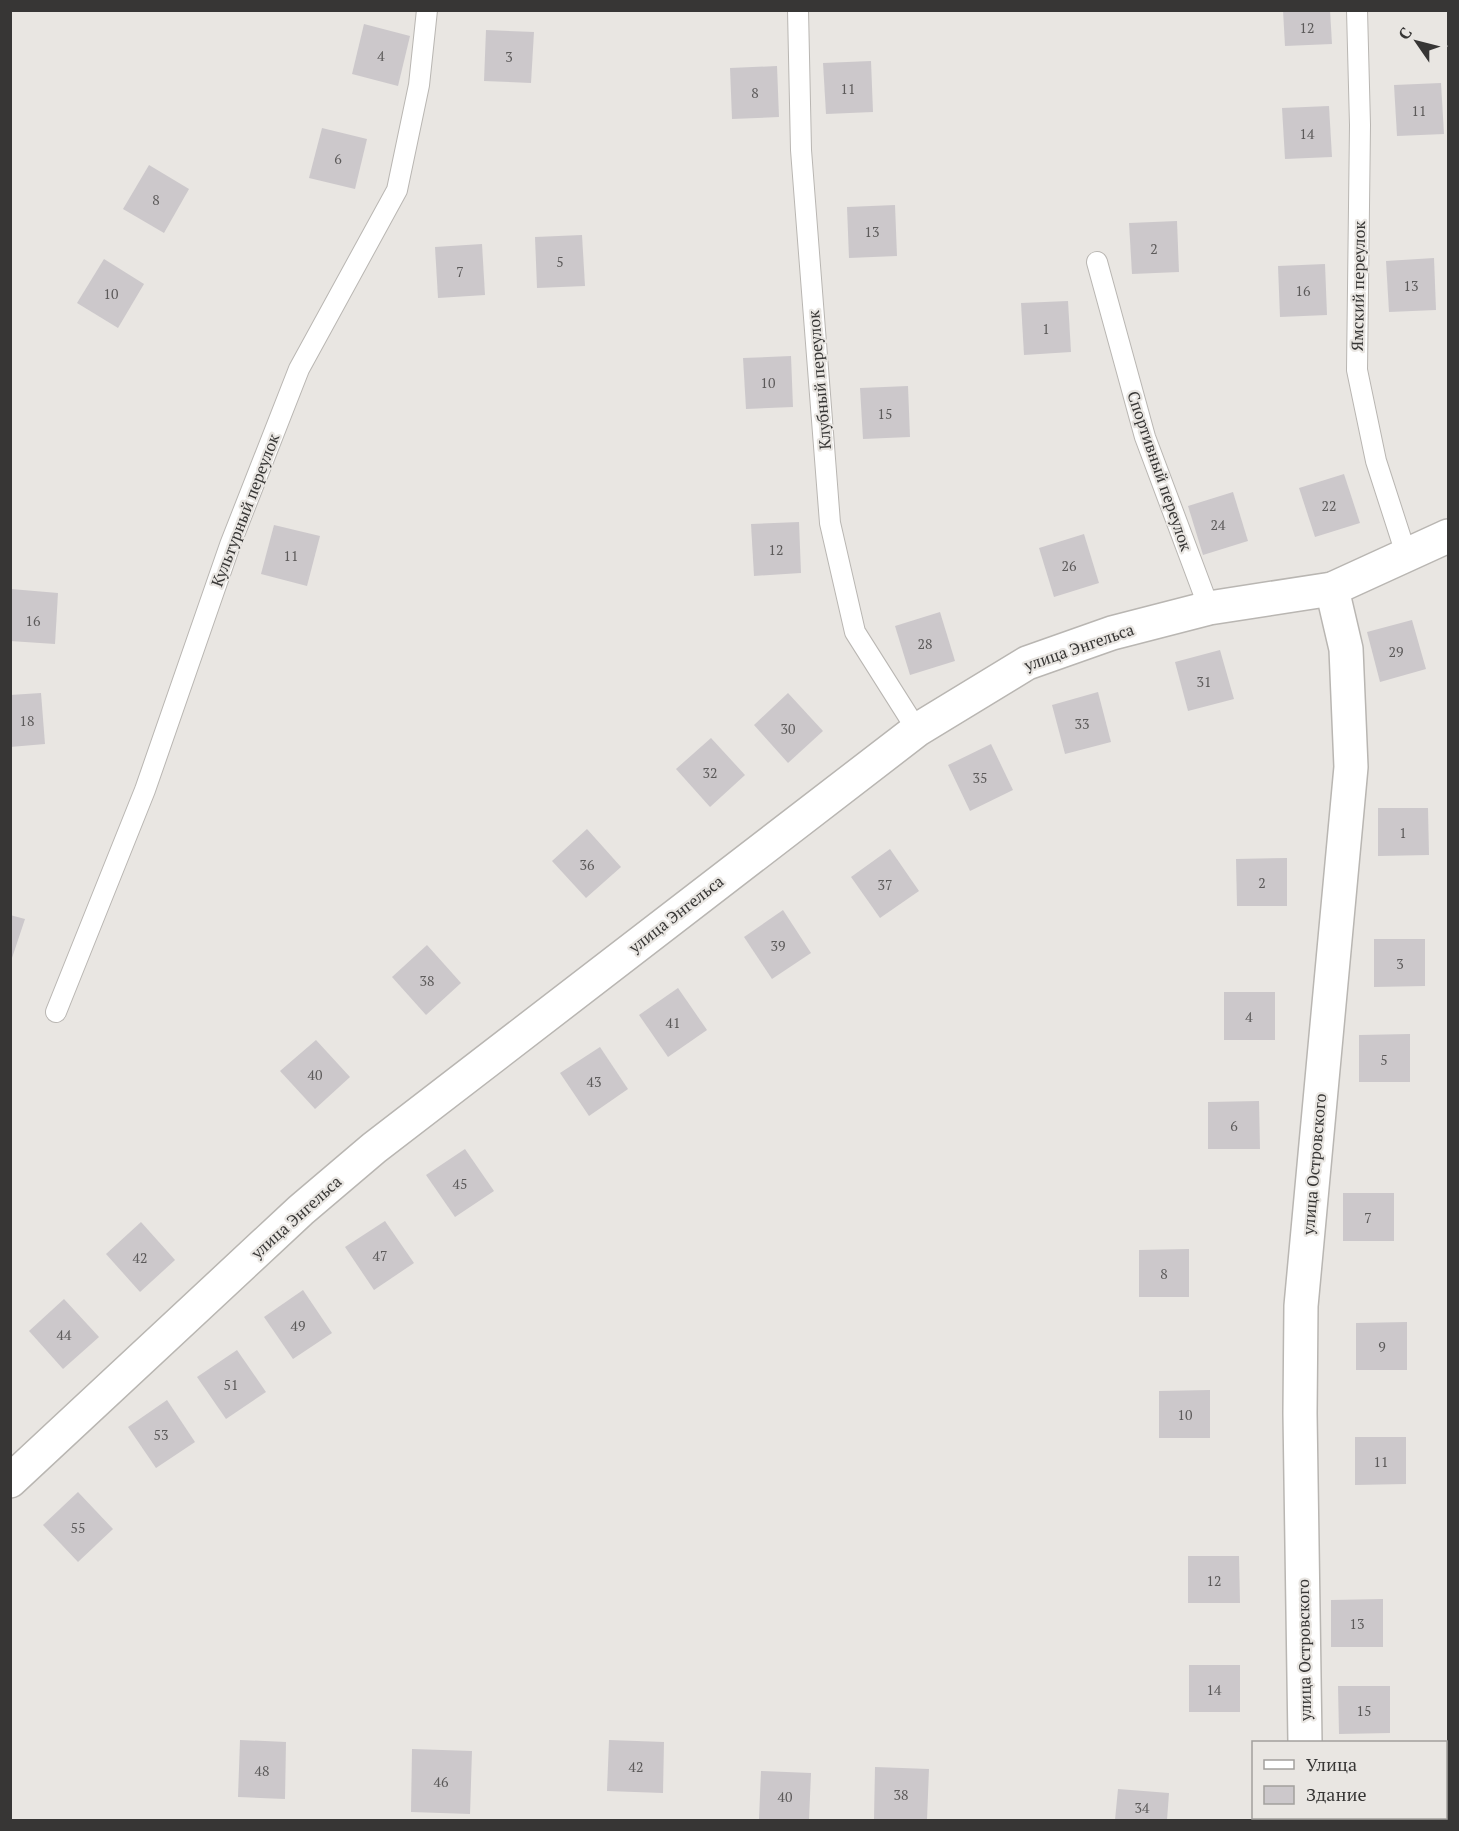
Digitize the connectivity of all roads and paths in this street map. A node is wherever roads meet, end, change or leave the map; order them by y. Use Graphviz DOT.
graph roads {
  1 [pos="427,10"];
  2 [pos="798,10"];
  3 [pos="1357,10"];
  4 [pos="1097,262"];
  5 [pos="1449,536"];
  6 [pos="1406,554"];
  7 [pos="1332,589"];
  8 [pos="1209,608"];
  9 [pos="917,730"];
  10 [pos="56,1012"];
  11 [pos="10,1481"];
  12 [pos="1305,1741"];
  1 -- 10 [label="lane, Культурный переулок"];
  2 -- 9 [label="lane, Клубный переулок"];
  3 -- 6 [label="lane, Ямский переулок"];
  4 -- 8 [label="lane, Спортивный переулок"];
  5 -- 6 [label="street, улица Энгельса"];
  6 -- 7 [label="street, улица Энгельса"];
  7 -- 8 [label="street, улица Энгельса"];
  7 -- 12 [label="street, улица Островского"];
  8 -- 9 [label="street, улица Энгельса"];
  9 -- 11 [label="street, улица Энгельса"];
}
